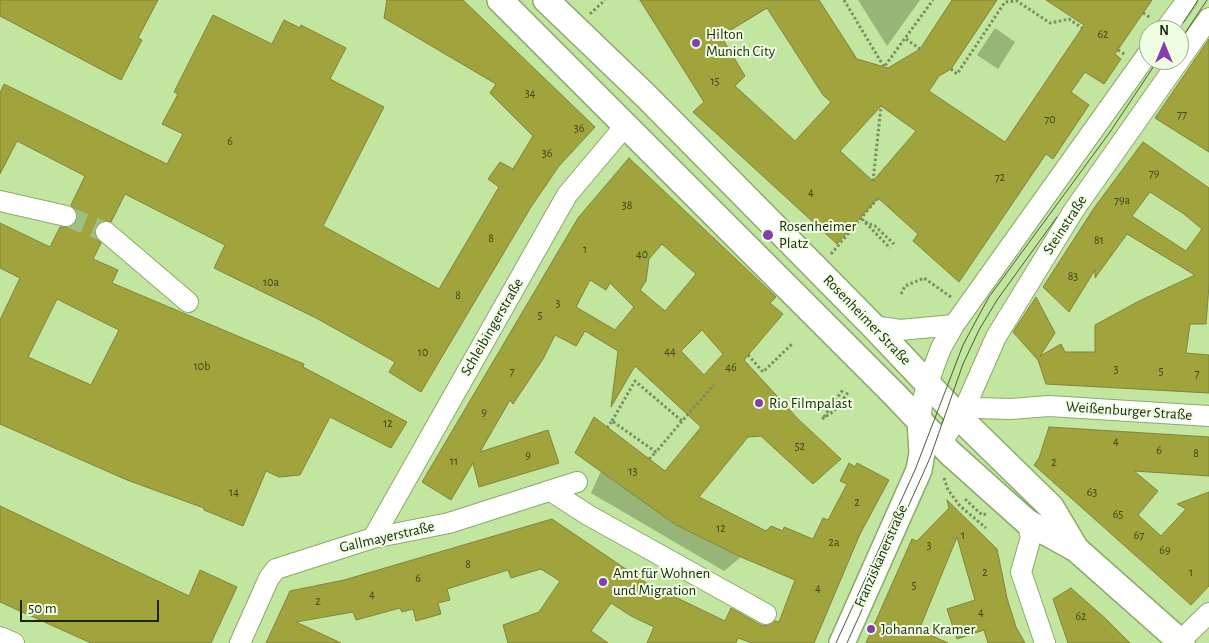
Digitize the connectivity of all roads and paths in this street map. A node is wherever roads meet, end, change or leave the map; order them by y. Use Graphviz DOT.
graph roads {
  1 [pos="500,0"];
  2 [pos="546,0"];
  3 [pos="605,0"];
  4 [pos="844,0"];
  5 [pos="933,0"];
  6 [pos="1186,0"];
  7 [pos="586,17"];
  8 [pos="1209,18"];
  9 [pos="1172,20"];
  10 [pos="1082,28"];
  11 [pos="906,39"];
  12 [pos="920,49"];
  13 [pos="1139,66"];
  14 [pos="951,69"];
  15 [pos="881,106"];
  16 [pos="625,126"];
  17 [pos="872,181"];
  18 [pos="878,198"];
  19 [pos="0,201"];
  20 [pos="66,216"];
  21 [pos="863,220"];
  22 [pos="106,232"];
  23 [pos="894,244"];
  24 [pos="890,248"];
  25 [pos="827,258"];
  26 [pos="901,294"];
  27 [pos="952,297"];
  28 [pos="188,302"];
  29 [pos="954,325"];
  30 [pos="873,326"];
  31 [pos="792,344"];
  32 [pos="748,355"];
  33 [pos="928,383"];
  34 [pos="714,385"];
  35 [pos="844,388"];
  36 [pos="849,392"];
  37 [pos="969,412"];
  38 [pos="1209,416"];
  39 [pos="920,420"];
  40 [pos="612,421"];
  41 [pos="682,421"];
  42 [pos="607,428"];
  43 [pos="941,443"];
  44 [pos="656,452"];
  45 [pos="649,459"];
  46 [pos="919,470"];
  47 [pos="944,476"];
  48 [pos="577,482"];
  49 [pos="551,491"];
  50 [pos="965,499"];
  51 [pos="982,515"];
  52 [pos="1027,522"];
  53 [pos="986,528"];
  54 [pos="373,538"];
  55 [pos="1076,550"];
  56 [pos="1209,613"];
  57 [pos="766,614"];
  58 [pos="0,637"];
  59 [pos="14,643"];
  60 [pos="240,643"];
  61 [pos="842,643"];
  62 [pos="1045,643"];
  63 [pos="1180,643"];
  1 -- 16 [label="main road"];
  2 -- 30 [label="main road, Rosenheimer Straße"];
  3 -- 7 [label="path"];
  4 -- 11 [label="path"];
  5 -- 11 [label="path"];
  6 -- 9 [label="street"];
  8 -- 37 [label="street, Steinstraße"];
  10 -- 14 [label="path"];
  11 -- 12 [label="path"];
  13 -- 29 [label="street, Steinstraße"];
  15 -- 17 [label="path"];
  16 -- 39 [label="main road"];
  16 -- 54 [label="street, Schleibingerstraße"];
  18 -- 21 [label="path"];
  19 -- 20 [label="street"];
  21 -- 23 [label="path"];
  21 -- 24 [label="path"];
  21 -- 25 [label="path"];
  22 -- 28 [label="street"];
  26 -- 27 [label="path"];
  29 -- 30 [label="street"];
  29 -- 33 [label="street, Steinstraße"];
  30 -- 33 [label="main road, Rosenheimer Straße"];
  31 -- 32 [label="path"];
  33 -- 37 [label="main road, Rosenheimer Straße"];
  33 -- 39 [label="street, Steinstraße"];
  34 -- 41 [label="path"];
  35 -- 36 [label="path"];
  37 -- 38 [label="street, Weißenburger Straße"];
  37 -- 43 [label="street, Steinstraße"];
  37 -- 55 [label="main road, Rosenheimer Straße"];
  39 -- 43 [label="main road"];
  39 -- 46 [label="main road, Franziskanerstraße"];
  40 -- 41 [label="path"];
  40 -- 42 [label="path"];
  40 -- 44 [label="path"];
  41 -- 44 [label="path"];
  43 -- 46 [label="main road, Franziskanerstraße"];
  43 -- 52 [label="main road"];
  44 -- 45 [label="path"];
  46 -- 61 [label="main road, Franziskanerstraße"];
  47 -- 53 [label="path"];
  48 -- 49 [label="street, Gallmayerstraße"];
  49 -- 54 [label="street, Gallmayerstraße"];
  49 -- 57 [label="street"];
  50 -- 51 [label="path"];
  52 -- 55 [label="main road"];
  52 -- 62 [label="street"];
  54 -- 60 [label="street, Gallmayerstraße"];
  55 -- 63 [label="main road, Rosenheimer Straße"];
  56 -- 63 [label="street"];
  58 -- 59 [label="street"];
}
